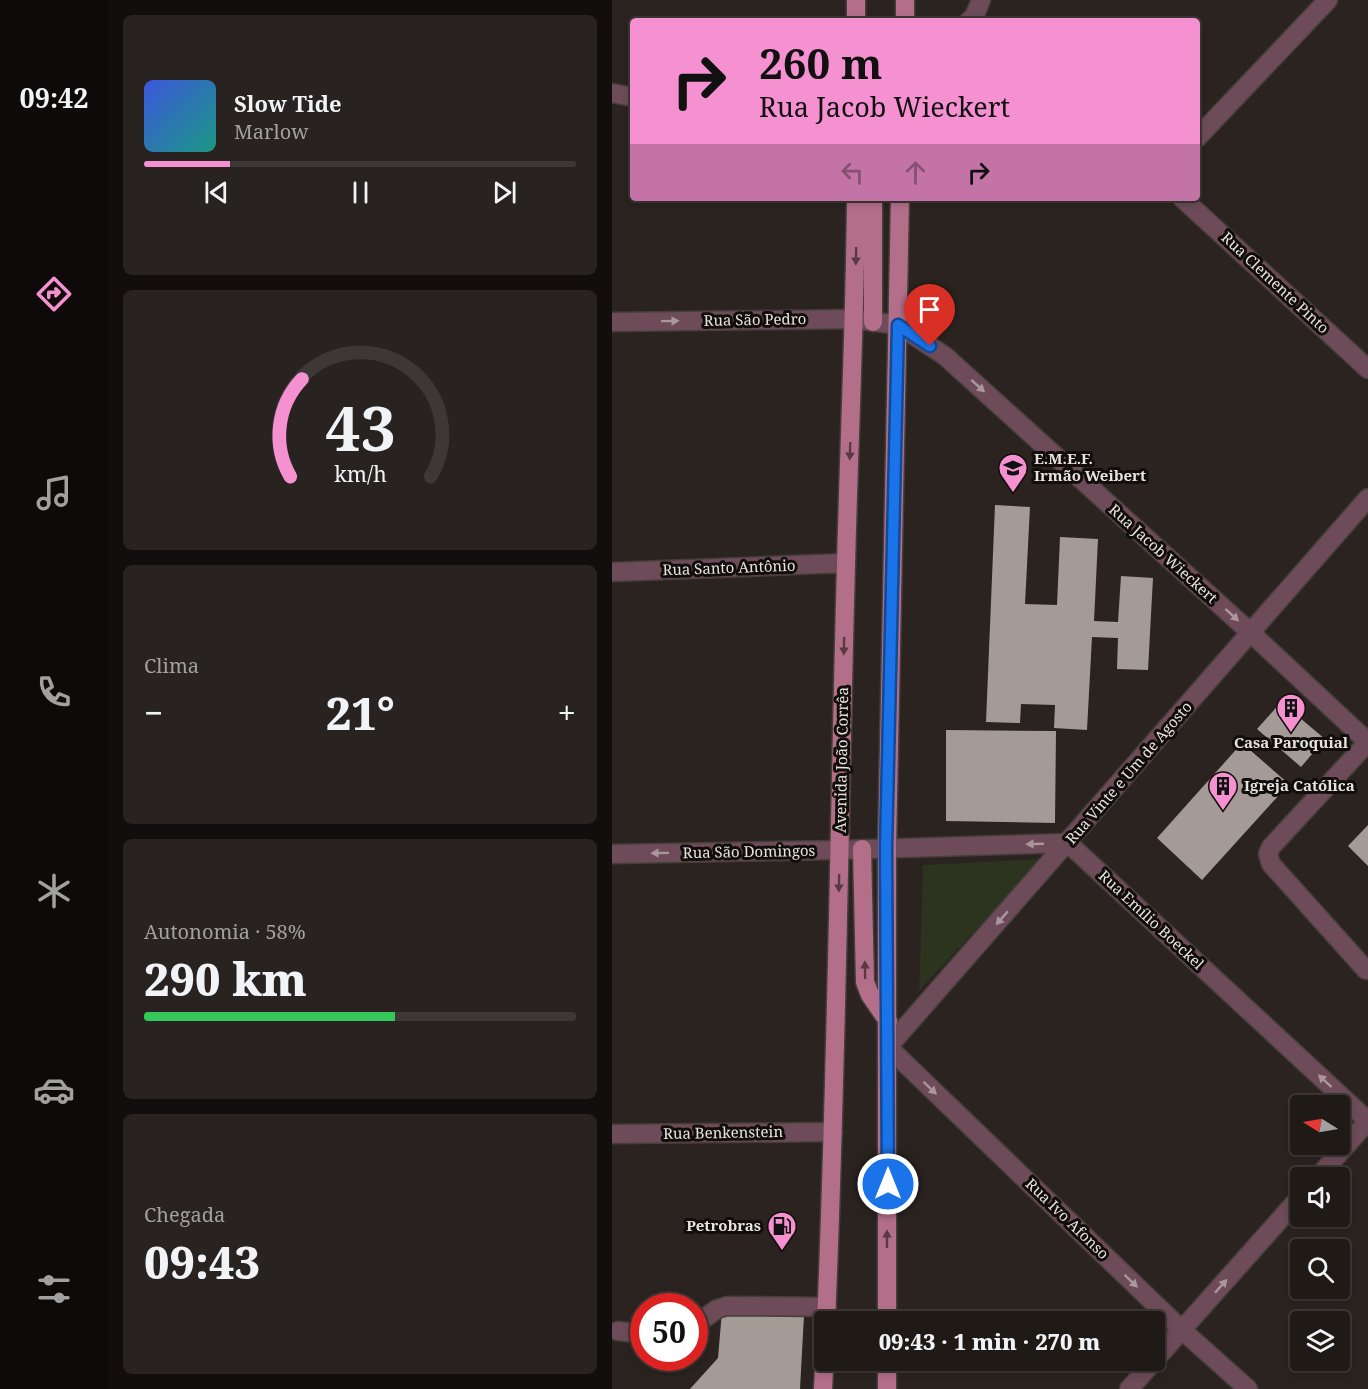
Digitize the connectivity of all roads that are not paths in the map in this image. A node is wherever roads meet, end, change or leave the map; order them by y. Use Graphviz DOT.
graph roads {
  1 [pos="856,0"];
  2 [pos="905,0"];
  3 [pos="981,0"];
  4 [pos="1328,0"];
  5 [pos="856,18"];
  6 [pos="905,18"];
  7 [pos="973,18"];
  8 [pos="612,93"];
  9 [pos="630,96"];
  10 [pos="1200,135"];
  11 [pos="856,201"];
  12 [pos="873,201"];
  13 [pos="900,201"];
  14 [pos="1185,201"];
  15 [pos="855,319"];
  16 [pos="612,322"];
  17 [pos="873,322"];
  18 [pos="898,325"];
  19 [pos="1368,369"];
  20 [pos="1368,498"];
  21 [pos="846,563"];
  22 [pos="612,572"];
  23 [pos="1251,633"];
  24 [pos="1368,742"];
  25 [pos="1068,843"];
  26 [pos="886,848"];
  27 [pos="862,849"];
  28 [pos="840,850"];
  29 [pos="612,854"];
  30 [pos="1366,970"];
  31 [pos="888,1022"];
  32 [pos="888,1047"];
  33 [pos="1368,1121"];
  34 [pos="833,1132"];
  35 [pos="612,1134"];
  36 [pos="1327,1167"];
  37 [pos="1290,1208"];
  38 [pos="826,1311"];
  39 [pos="887,1311"];
  40 [pos="814,1313"];
  41 [pos="708,1316"];
  42 [pos="1182,1329"];
  43 [pos="618,1331"];
  44 [pos="630,1332"];
  45 [pos="1165,1349"];
  46 [pos="824,1371"];
  47 [pos="887,1371"];
  48 [pos="1145,1371"];
  49 [pos="823,1389"];
  50 [pos="887,1389"];
  51 [pos="1129,1389"];
  52 [pos="1248,1389"];
  1 -- 5 [label="main road"];
  2 -- 6 [label="main road"];
  3 -- 7 [label="street"];
  4 -- 10 [label="street"];
  8 -- 9 [label="street"];
  11 -- 15 [label="main road, Avenida João Corrêa, one-way"];
  12 -- 17 [label="main road"];
  13 -- 18 [label="main road"];
  14 -- 19 [label="street, Rua Clemente Pinto"];
  16 -- 15 [label="street, Rua São Pedro, one-way"];
  15 -- 17 [label="street, Rua São Pedro"];
  15 -- 21 [label="main road, Avenida João Corrêa, one-way"];
  17 -- 18 [label="street, Rua São Pedro"];
  18 -- 23 [label="street, Rua Jacob Wieckert, one-way"];
  18 -- 26 [label="main road"];
  20 -- 23 [label="street, Rua Vinte e Um de Agosto"];
  21 -- 22 [label="street, Rua Santo Antônio"];
  21 -- 28 [label="main road, Avenida João Corrêa, one-way"];
  23 -- 24 [label="street, Rua Jacob Wieckert"];
  23 -- 25 [label="street, Rua Vinte e Um de Agosto"];
  24 -- 30 [label="street"];
  25 -- 26 [label="street, one-way"];
  25 -- 32 [label="street, Rua Vinte e Um de Agosto, one-way"];
  33 -- 25 [label="street, Rua Emílio Boeckel, one-way"];
  26 -- 27 [label="street, Rua São Domingos"];
  26 -- 31 [label="main road"];
  27 -- 28 [label="street, Rua São Domingos"];
  31 -- 27 [label="main road, one-way"];
  28 -- 29 [label="street, Rua São Domingos, one-way"];
  28 -- 34 [label="main road, Avenida João Corrêa, one-way"];
  31 -- 32 [label="main road"];
  39 -- 32 [label="main road, one-way"];
  32 -- 42 [label="street, Rua Ivo Afonso, one-way"];
  33 -- 36 [label="street"];
  34 -- 35 [label="street, Rua Benkenstein"];
  34 -- 38 [label="main road, Avenida João Corrêa"];
  42 -- 37 [label="street, one-way"];
  40 -- 41 [label="street"];
  42 -- 45 [label="street"];
  42 -- 52 [label="street, Rua Ivo Afonso"];
  43 -- 44 [label="street"];
  46 -- 49 [label="main road"];
  47 -- 50 [label="main road"];
  48 -- 51 [label="street"];
}
